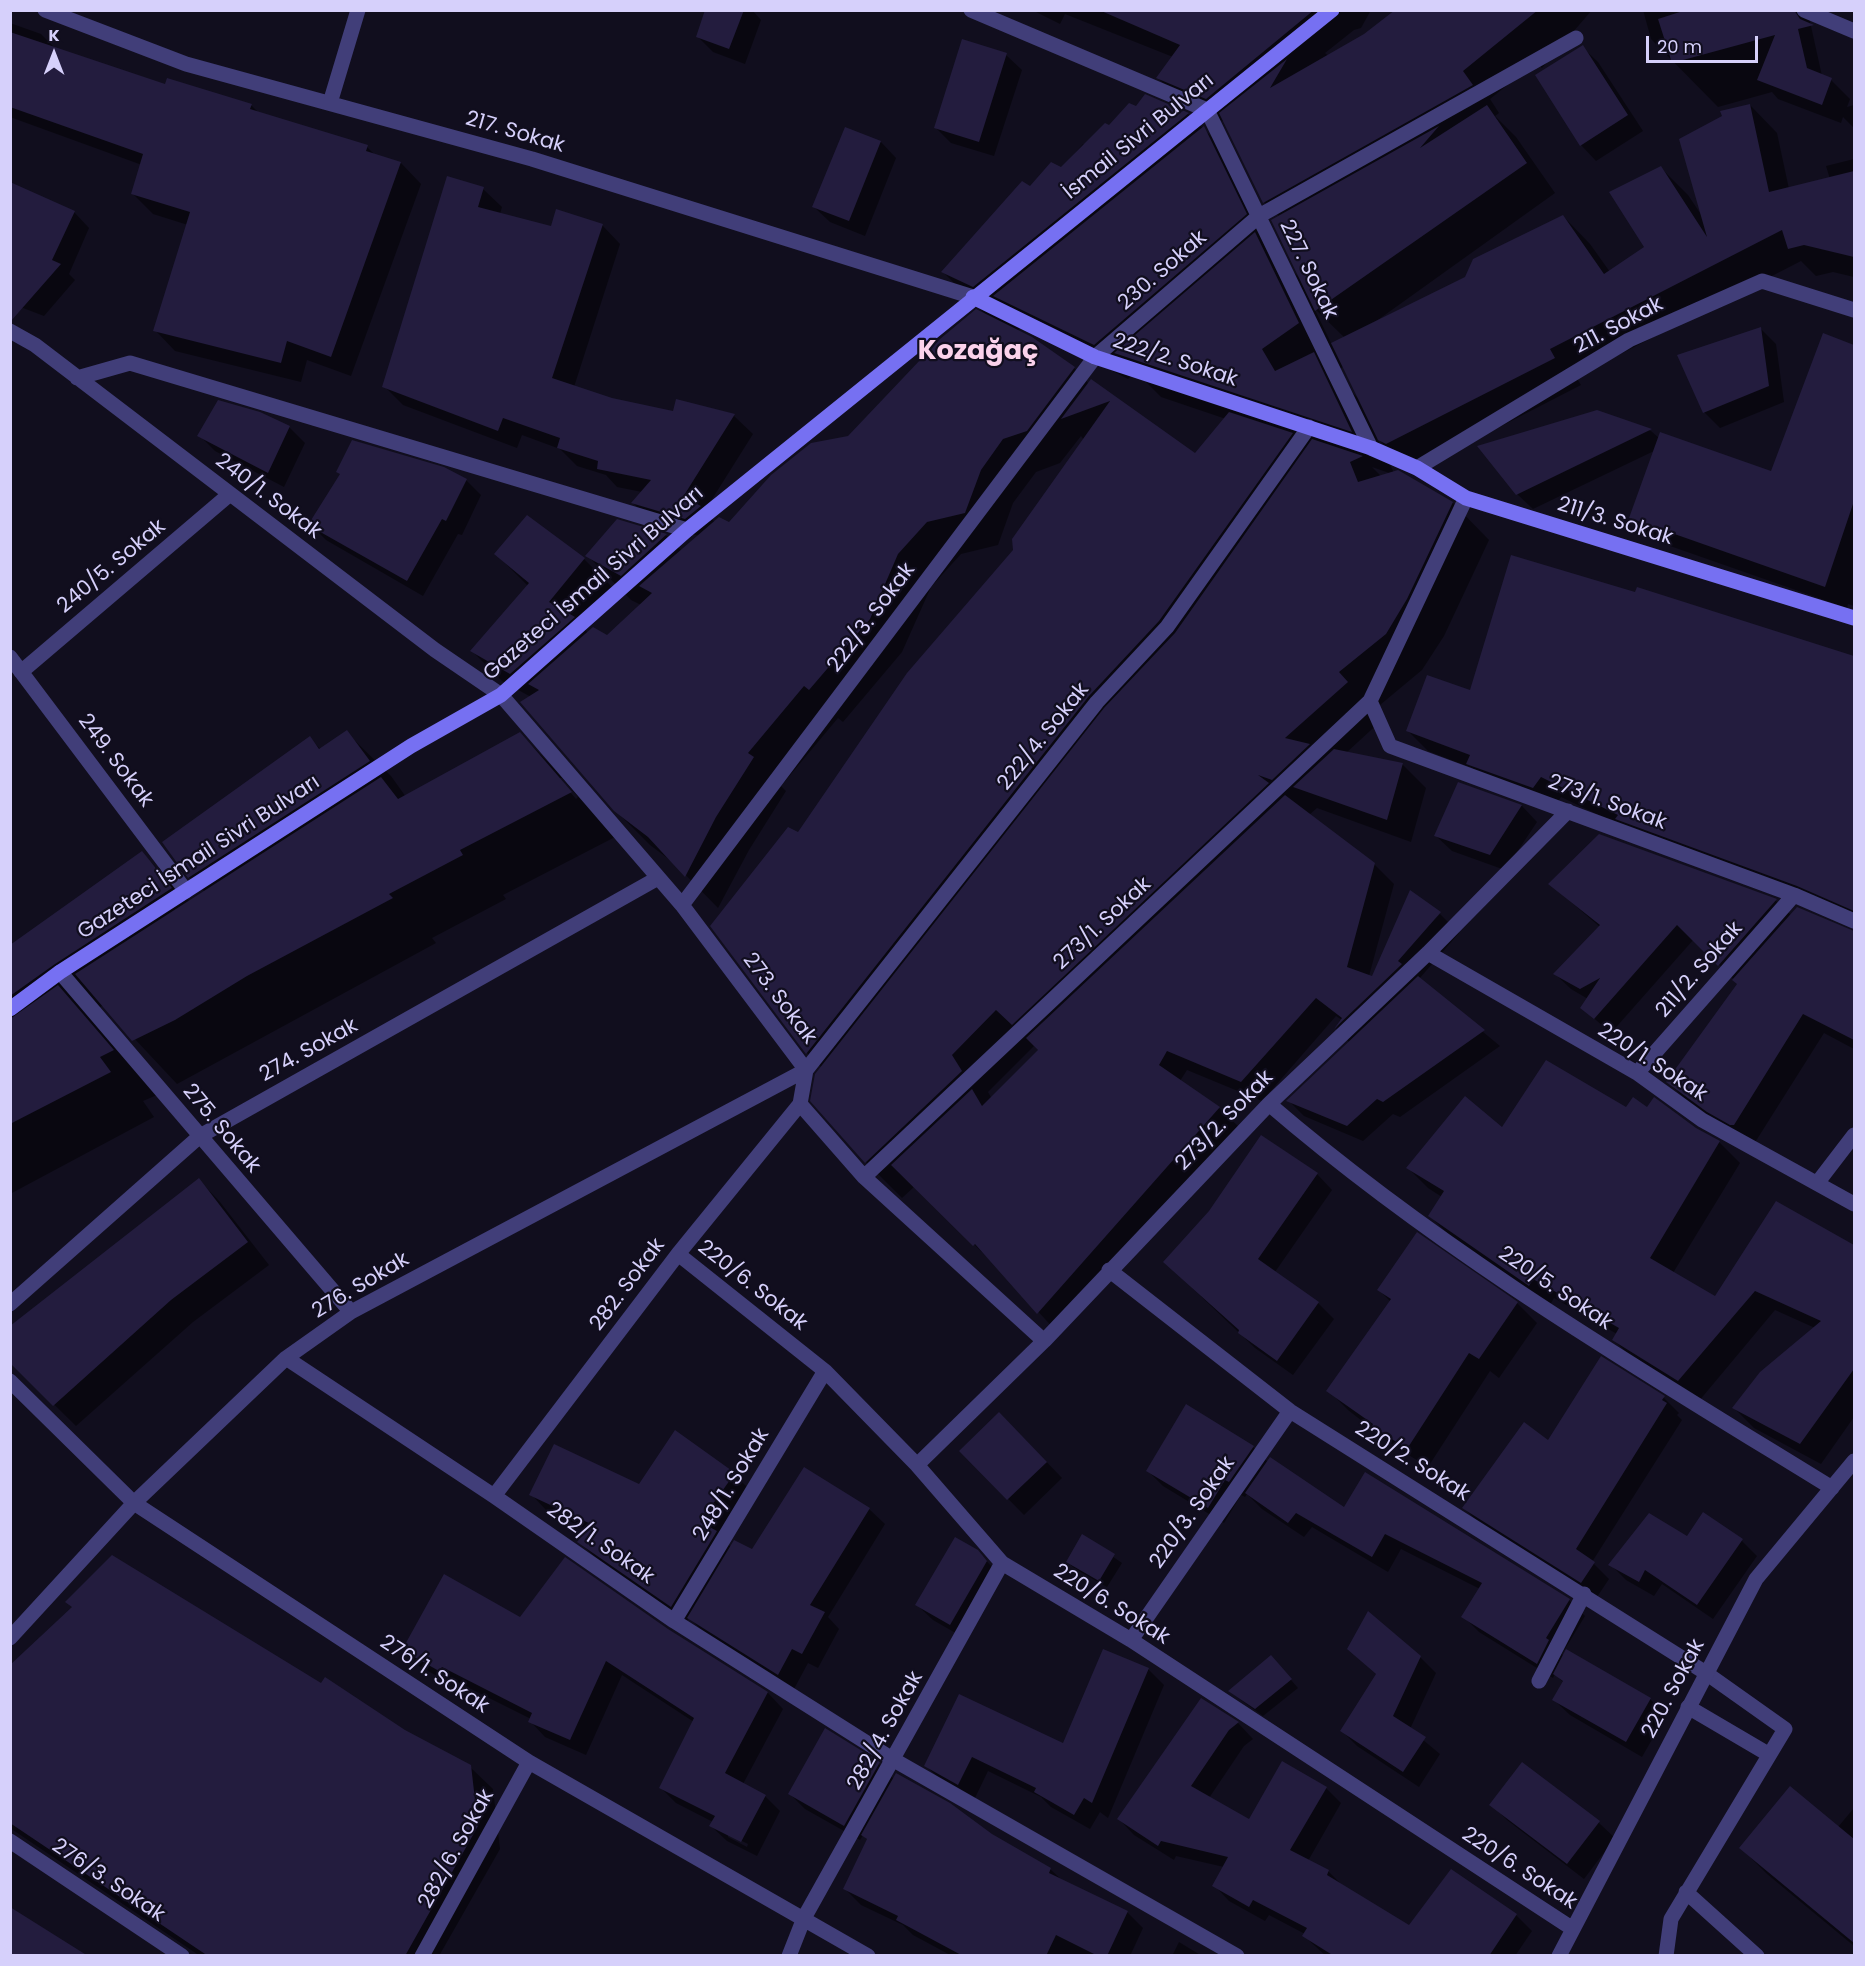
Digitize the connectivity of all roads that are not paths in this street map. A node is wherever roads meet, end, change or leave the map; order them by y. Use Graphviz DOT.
graph roads {
  1 [pos="45,10"];
  2 [pos="358,10"];
  3 [pos="971,10"];
  4 [pos="1332,10"];
  5 [pos="1804,10"];
  6 [pos="1854,31"];
  7 [pos="1576,38"];
  8 [pos="330,103"];
  9 [pos="1207,110"];
  10 [pos="1259,216"];
  11 [pos="973,297"];
  12 [pos="1854,310"];
  13 [pos="10,331"];
  14 [pos="1095,357"];
  15 [pos="77,378"];
  16 [pos="1309,428"];
  17 [pos="1371,448"];
  18 [pos="1418,468"];
  19 [pos="230,494"];
  20 [pos="1466,498"];
  21 [pos="687,530"];
  22 [pos="1854,618"];
  23 [pos="10,657"];
  24 [pos="21,672"];
  25 [pos="501,694"];
  26 [pos="1370,701"];
  27 [pos="1568,811"];
  28 [pos="658,878"];
  29 [pos="186,891"];
  30 [pos="1794,895"];
  31 [pos="682,905"];
  32 [pos="1854,921"];
  33 [pos="1428,953"];
  34 [pos="60,972"];
  35 [pos="10,1009"];
  36 [pos="806,1070"];
  37 [pos="1637,1073"];
  38 [pos="801,1104"];
  39 [pos="1269,1104"];
  40 [pos="1854,1135"];
  41 [pos="200,1136"];
  42 [pos="864,1177"];
  43 [pos="1818,1182"];
  44 [pos="1854,1204"];
  45 [pos="678,1254"];
  46 [pos="1109,1270"];
  47 [pos="10,1304"];
  48 [pos="351,1312"];
  49 [pos="1044,1341"];
  50 [pos="286,1358"];
  51 [pos="825,1371"];
  52 [pos="10,1381"];
  53 [pos="1290,1411"];
  54 [pos="1854,1461"];
  55 [pos="917,1465"];
  56 [pos="1832,1488"];
  57 [pos="494,1496"];
  58 [pos="134,1503"];
  59 [pos="1002,1563"];
  60 [pos="1584,1594"];
  61 [pos="674,1621"];
  62 [pos="10,1638"];
  63 [pos="1131,1640"];
  64 [pos="1706,1673"];
  65 [pos="1539,1681"];
  66 [pos="1688,1707"];
  67 [pos="1768,1754"];
  68 [pos="894,1760"];
  69 [pos="529,1762"];
  70 [pos="10,1841"];
  71 [pos="1686,1892"];
  72 [pos="804,1918"];
  73 [pos="1573,1929"];
  74 [pos="182,1956"];
  75 [pos="422,1956"];
  76 [pos="789,1956"];
  77 [pos="868,1956"];
  78 [pos="1237,1956"];
  79 [pos="1559,1956"];
  80 [pos="1666,1956"];
  81 [pos="1756,1956"];
  1 -- 8 [label="street, 217. Sokak"];
  2 -- 8 [label="street"];
  3 -- 9 [label="street"];
  4 -- 9 [label="main road, İsmail Sivri Bulvarı"];
  5 -- 6 [label="street"];
  7 -- 10 [label="street, 230. Sokak"];
  8 -- 11 [label="street, 217. Sokak"];
  9 -- 10 [label="street, 227. Sokak"];
  9 -- 11 [label="main road, İsmail Sivri Bulvarı"];
  10 -- 14 [label="street, 230. Sokak"];
  10 -- 17 [label="street, 227. Sokak"];
  11 -- 14 [label="main road, 222/2. Sokak"];
  11 -- 21 [label="main road, Gazeteci İsmail Sivri Bulvarı"];
  12 -- 18 [label="street, 211. Sokak"];
  13 -- 15 [label="street, 240/1. Sokak"];
  14 -- 16 [label="main road, 222/2. Sokak"];
  14 -- 31 [label="street, 222/3. Sokak"];
  15 -- 19 [label="street, 240/1. Sokak"];
  15 -- 21 [label="street"];
  16 -- 17 [label="main road, 222/2. Sokak"];
  16 -- 36 [label="street, 222/4. Sokak"];
  17 -- 18 [label="main road, 211/3. Sokak"];
  18 -- 20 [label="main road, 211/3. Sokak"];
  19 -- 24 [label="street, 240/5. Sokak"];
  19 -- 25 [label="street, 240/1. Sokak"];
  20 -- 22 [label="main road, 211/3. Sokak"];
  20 -- 26 [label="street, 273/1. Sokak"];
  21 -- 25 [label="main road, Gazeteci İsmail Sivri Bulvarı"];
  23 -- 24 [label="street, 249. Sokak"];
  24 -- 29 [label="street, 249. Sokak"];
  25 -- 28 [label="street, 273. Sokak"];
  25 -- 29 [label="main road, Gazeteci İsmail Sivri Bulvarı"];
  26 -- 27 [label="street, 273/1. Sokak"];
  26 -- 42 [label="street, 273/1. Sokak"];
  27 -- 30 [label="street, 273/1. Sokak"];
  27 -- 33 [label="street, 273/2. Sokak"];
  28 -- 31 [label="street, 273. Sokak"];
  28 -- 41 [label="street, 274. Sokak"];
  29 -- 34 [label="main road, Gazeteci İsmail Sivri Bulvarı"];
  30 -- 32 [label="street, 273/1. Sokak"];
  30 -- 37 [label="street, 211/2. Sokak"];
  31 -- 36 [label="street, 273. Sokak"];
  33 -- 37 [label="street, 220/1. Sokak"];
  33 -- 39 [label="street, 273/2. Sokak"];
  34 -- 35 [label="main road, Gazeteci İsmail Sivri Bulvarı"];
  34 -- 41 [label="street, 275. Sokak"];
  36 -- 38 [label="street, 273. Sokak"];
  36 -- 48 [label="street, 276. Sokak"];
  37 -- 43 [label="street, 220/1. Sokak"];
  38 -- 42 [label="street"];
  38 -- 45 [label="street, 282. Sokak"];
  39 -- 46 [label="street, 273/2. Sokak"];
  39 -- 56 [label="street, 220/5. Sokak"];
  40 -- 43 [label="street"];
  41 -- 47 [label="street, 274. Sokak"];
  41 -- 48 [label="street, 275. Sokak"];
  42 -- 49 [label="street"];
  43 -- 44 [label="street, 220/1. Sokak"];
  45 -- 51 [label="street, 220/6. Sokak"];
  45 -- 57 [label="street, 282. Sokak"];
  46 -- 49 [label="street, 273/2. Sokak"];
  46 -- 53 [label="street, 220/2. Sokak"];
  48 -- 50 [label="street, 276. Sokak"];
  49 -- 55 [label="street, 273/2. Sokak"];
  50 -- 57 [label="street, 282/1. Sokak"];
  50 -- 58 [label="street, 276. Sokak"];
  51 -- 55 [label="street, 220/6. Sokak"];
  51 -- 61 [label="street, 248/1. Sokak"];
  52 -- 58 [label="street, 276/1. Sokak"];
  53 -- 60 [label="street, 220/2. Sokak"];
  53 -- 63 [label="street, 220/3. Sokak"];
  54 -- 56 [label="street, 220. Sokak"];
  55 -- 59 [label="street, 220/6. Sokak"];
  56 -- 64 [label="street, 220. Sokak"];
  57 -- 61 [label="street, 282/1. Sokak"];
  58 -- 62 [label="street, 276. Sokak"];
  58 -- 69 [label="street, 276/1. Sokak"];
  59 -- 63 [label="street, 220/6. Sokak"];
  59 -- 68 [label="street, 282/4. Sokak"];
  60 -- 64 [label="street, 220/2. Sokak"];
  60 -- 65 [label="street"];
  61 -- 68 [label="street, 282/1. Sokak"];
  63 -- 73 [label="street, 220/6. Sokak"];
  64 -- 66 [label="street, 220. Sokak"];
  64 -- 67 [label="street, 220/2. Sokak"];
  66 -- 67 [label="street"];
  66 -- 73 [label="street, 220. Sokak"];
  67 -- 71 [label="street"];
  68 -- 72 [label="street, 282/4. Sokak"];
  68 -- 78 [label="street, 282/1. Sokak"];
  69 -- 72 [label="street, 276/1. Sokak"];
  69 -- 75 [label="street, 282/6. Sokak"];
  70 -- 74 [label="street, 276/3. Sokak"];
  71 -- 80 [label="street"];
  71 -- 81 [label="street"];
  72 -- 76 [label="street, 282/4. Sokak"];
  72 -- 77 [label="street, 276/1. Sokak"];
  73 -- 79 [label="street, 220. Sokak"];
}
